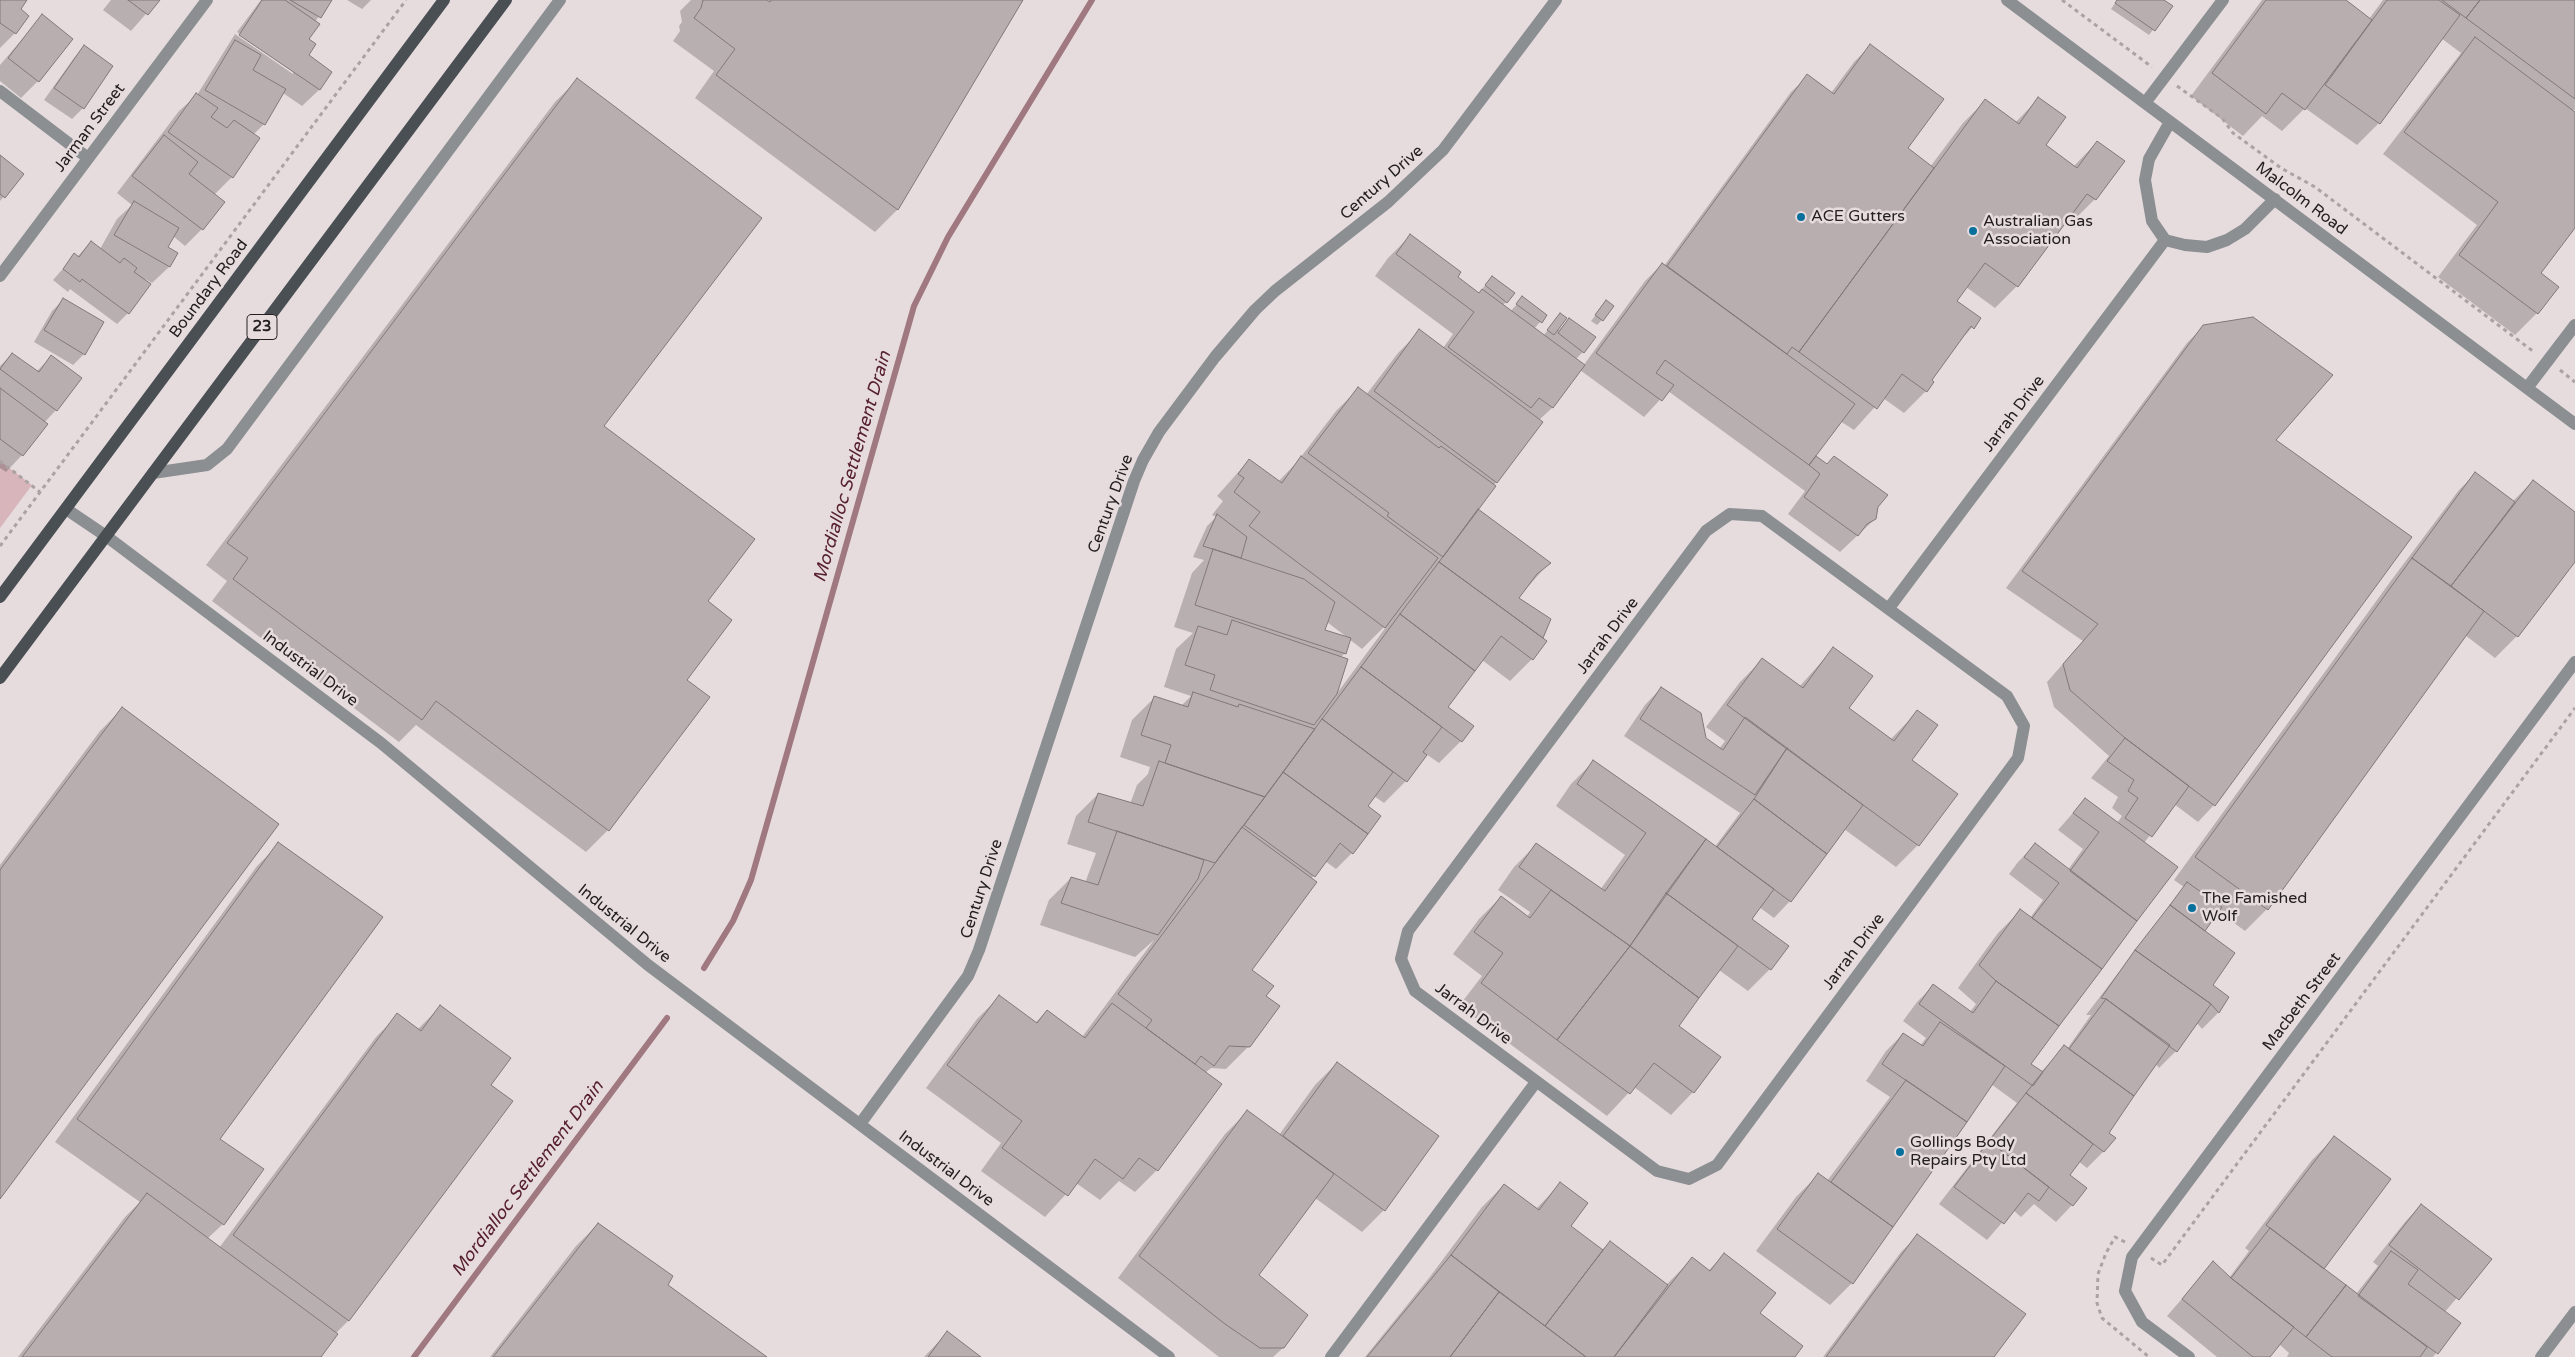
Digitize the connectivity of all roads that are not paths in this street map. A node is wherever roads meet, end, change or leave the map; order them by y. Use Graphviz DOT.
graph roads {
  1 [pos="206,0"];
  2 [pos="444,0"];
  3 [pos="506,0"];
  4 [pos="560,0"];
  5 [pos="1556,0"];
  6 [pos="2007,0"];
  7 [pos="2223,0"];
  8 [pos="0,91"];
  9 [pos="2145,103"];
  10 [pos="2170,122"];
  11 [pos="88,158"];
  12 [pos="2275,199"];
  13 [pos="2165,240"];
  14 [pos="0,276"];
  15 [pos="2575,324"];
  16 [pos="2527,388"];
  17 [pos="2575,424"];
  18 [pos="153,473"];
  19 [pos="66,509"];
  20 [pos="106,536"];
  21 [pos="0,596"];
  22 [pos="1889,608"];
  23 [pos="2575,662"];
  24 [pos="0,678"];
  25 [pos="1536,1082"];
  26 [pos="860,1124"];
  27 [pos="2575,1312"];
  28 [pos="1169,1357"];
  29 [pos="1331,1357"];
  30 [pos="2189,1357"];
  31 [pos="2541,1357"];
  1 -- 11 [label="street, Jarman Street"];
  2 -- 19 [label="main road, Boundary Road"];
  3 -- 18 [label="main road, 23"];
  4 -- 18 [label="street"];
  5 -- 26 [label="street, Century Drive"];
  6 -- 9 [label="street, Malcolm Road"];
  7 -- 9 [label="street"];
  8 -- 11 [label="street"];
  9 -- 10 [label="street, Malcolm Road"];
  10 -- 12 [label="street, Malcolm Road"];
  10 -- 13 [label="street"];
  11 -- 14 [label="street, Jarman Street"];
  12 -- 13 [label="street"];
  12 -- 16 [label="street, Malcolm Road"];
  13 -- 22 [label="street, Jarrah Drive"];
  15 -- 16 [label="street"];
  16 -- 17 [label="street, Malcolm Road"];
  18 -- 20 [label="main road, 23"];
  19 -- 20 [label="street, Industrial Drive"];
  19 -- 21 [label="main road, Boundary Road"];
  20 -- 24 [label="main road, 23"];
  20 -- 26 [label="street, Industrial Drive"];
  22 -- 25 [label="street, Jarrah Drive"];
  22 -- 25 [label="street, Jarrah Drive"];
  23 -- 30 [label="street, Macbeth Street"];
  25 -- 29 [label="street"];
  26 -- 28 [label="street, Industrial Drive"];
  27 -- 31 [label="street"];
}
